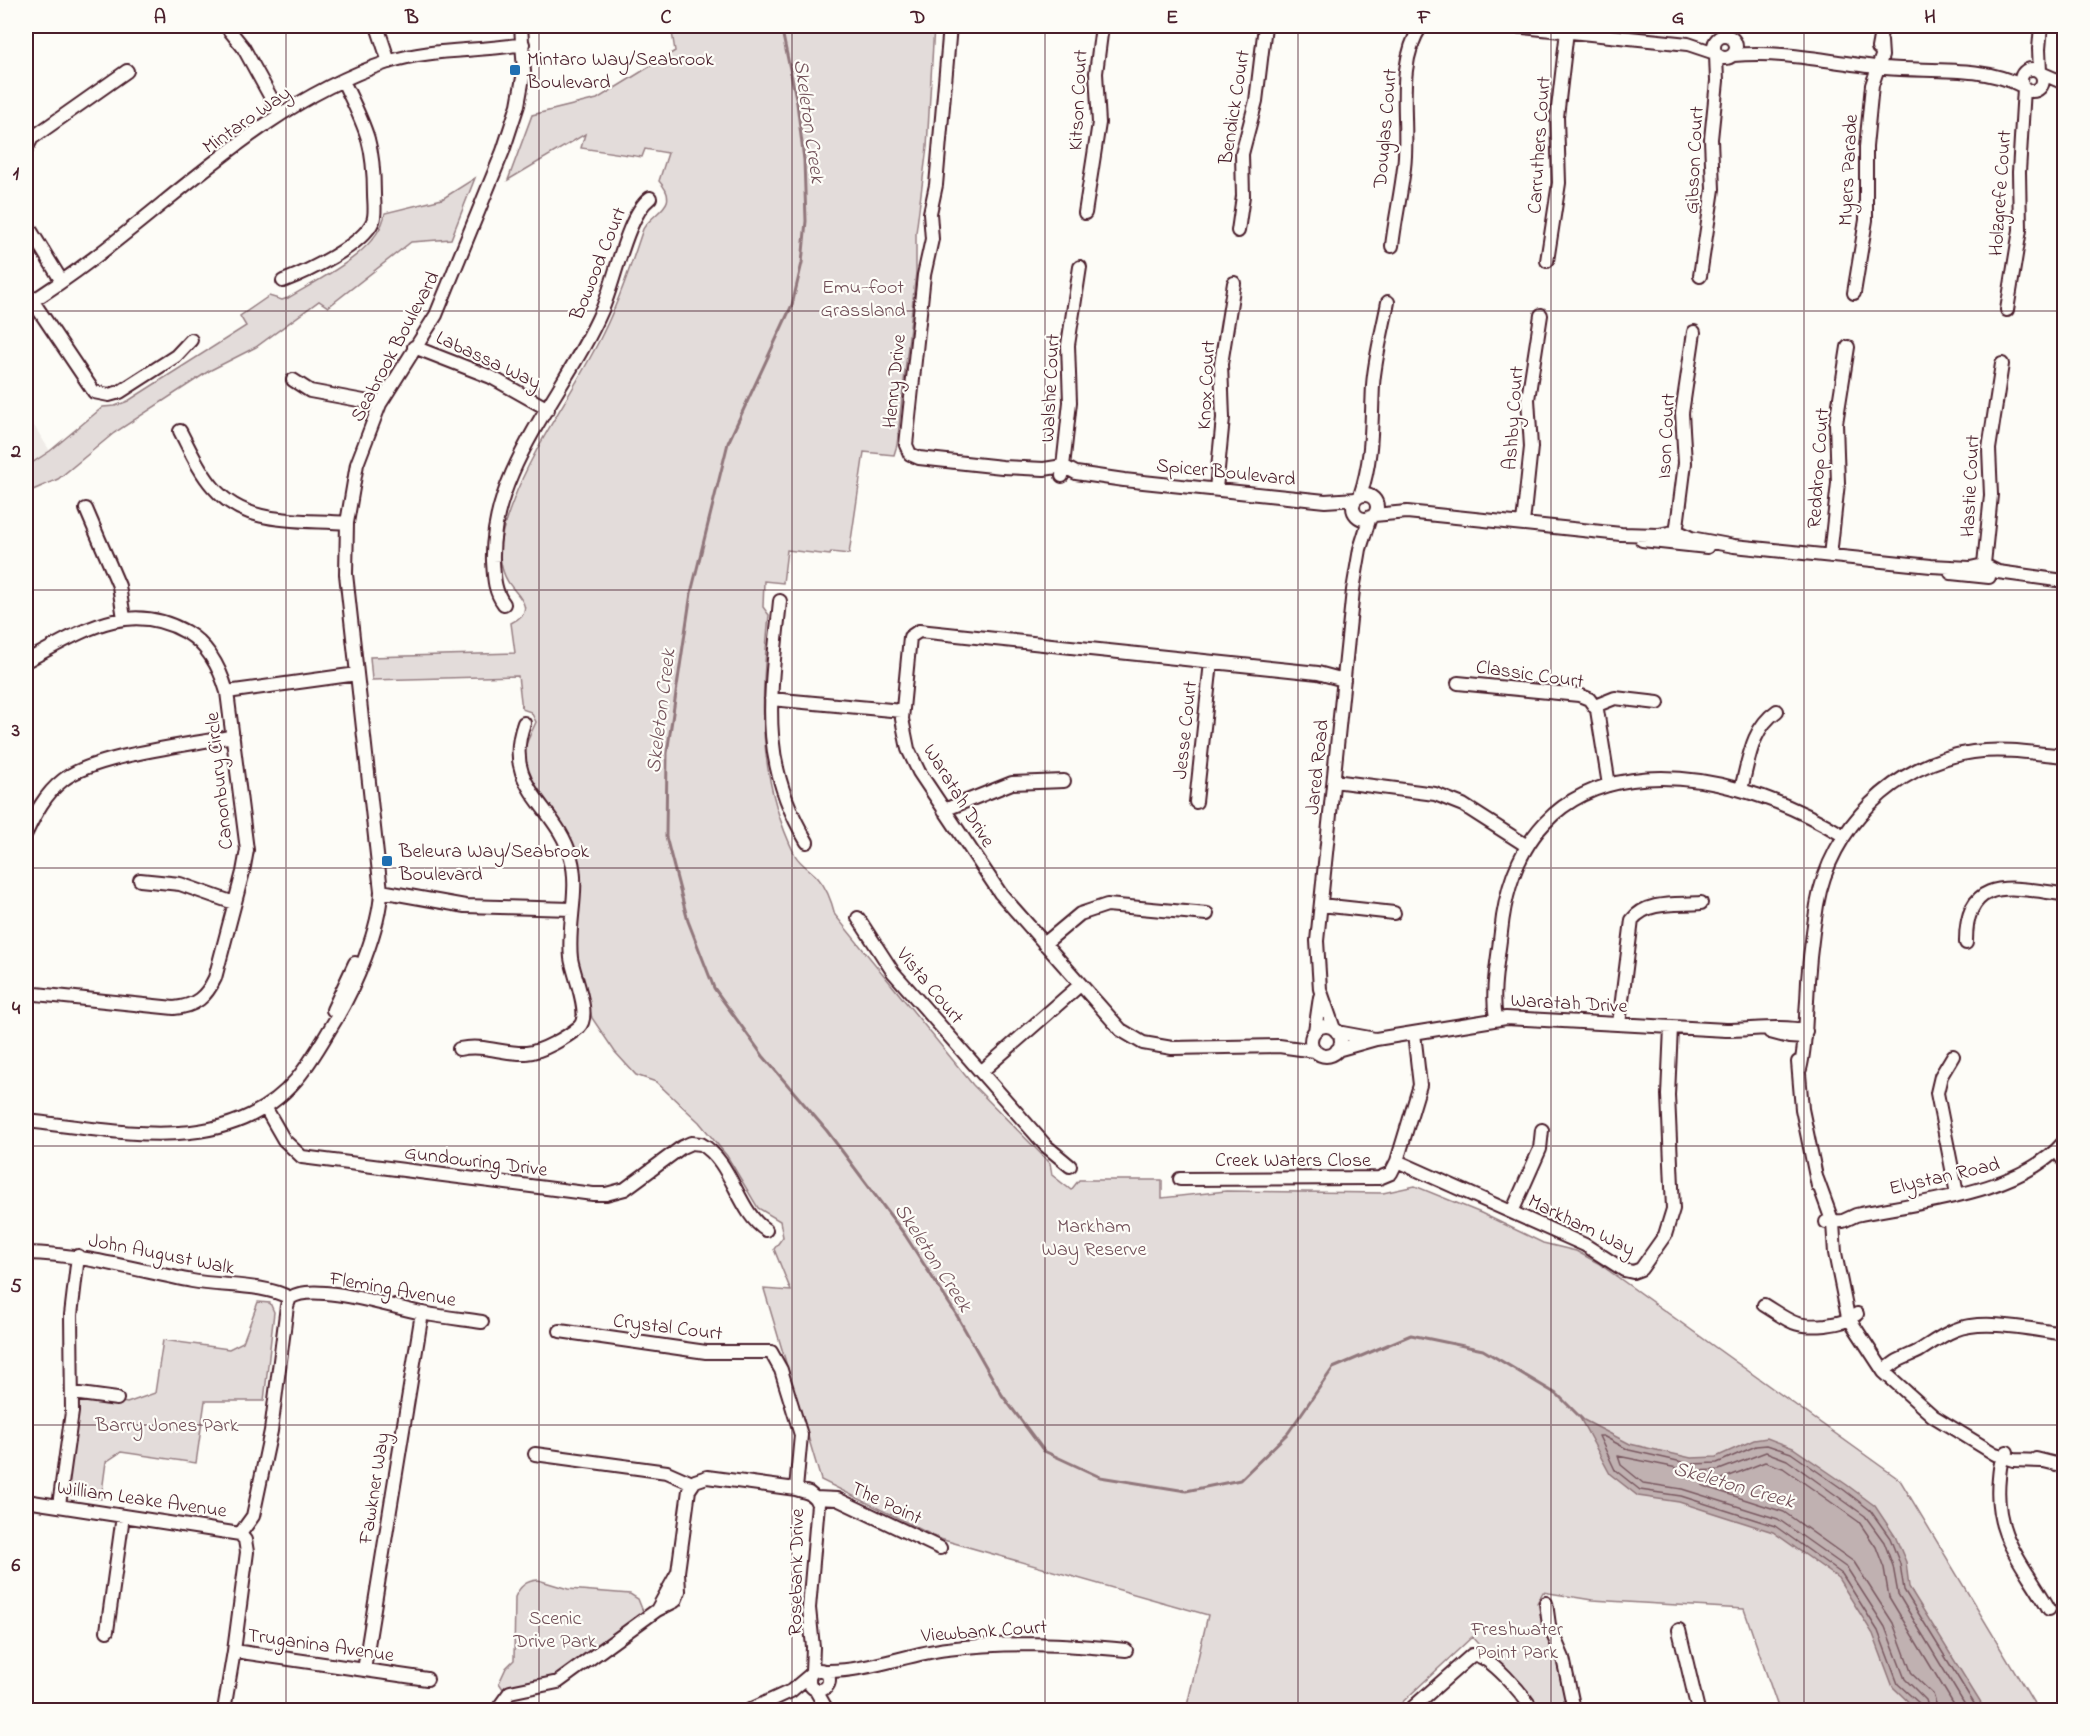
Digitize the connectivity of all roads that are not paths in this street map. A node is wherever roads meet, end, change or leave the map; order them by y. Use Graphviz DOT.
graph roads {
  1 [pos="226,26"];
  2 [pos="377,26"];
  3 [pos="521,26"];
  4 [pos="950,26"];
  5 [pos="1102,26"];
  6 [pos="1265,26"];
  7 [pos="1411,26"];
  8 [pos="1421,26"];
  9 [pos="1513,26"];
  10 [pos="1728,26"];
  11 [pos="1733,26"];
  12 [pos="1882,26"];
  13 [pos="2041,26"];
  14 [pos="1572,30"];
  15 [pos="1718,38"];
  16 [pos="1733,40"];
  17 [pos="523,44"];
  18 [pos="1688,44"];
  19 [pos="1411,49"];
  20 [pos="2039,49"];
  21 [pos="1760,52"];
  22 [pos="1723,55"];
  23 [pos="388,62"];
  24 [pos="1876,63"];
  25 [pos="127,71"];
  26 [pos="2026,71"];
  27 [pos="2041,73"];
  28 [pos="1996,77"];
  29 [pos="343,81"];
  30 [pos="2064,84"];
  31 [pos="2031,88"];
  32 [pos="280,114"];
  33 [pos="26,149"];
  34 [pos="650,198"];
  35 [pos="1085,213"];
  36 [pos="26,223"];
  37 [pos="1238,231"];
  38 [pos="1392,246"];
  39 [pos="1547,261"];
  40 [pos="1080,267"];
  41 [pos="1700,276"];
  42 [pos="61,280"];
  43 [pos="283,281"];
  44 [pos="1234,283"];
  45 [pos="1854,293"];
  46 [pos="1388,302"];
  47 [pos="29,303"];
  48 [pos="2007,310"];
  49 [pos="1541,315"];
  50 [pos="1694,332"];
  51 [pos="191,340"];
  52 [pos="414,347"];
  53 [pos="1848,348"];
  54 [pos="2002,364"];
  55 [pos="293,380"];
  56 [pos="380,404"];
  57 [pos="548,409"];
  58 [pos="180,431"];
  59 [pos="910,454"];
  60 [pos="1370,464"];
  61 [pos="1063,471"];
  62 [pos="1216,489"];
  63 [pos="1358,497"];
  64 [pos="1324,501"];
  65 [pos="1375,501"];
  66 [pos="86,509"];
  67 [pos="1407,512"];
  68 [pos="1356,513"];
  69 [pos="1372,516"];
  70 [pos="347,523"];
  71 [pos="1523,523"];
  72 [pos="1676,537"];
  73 [pos="1360,549"];
  74 [pos="1830,556"];
  75 [pos="1983,569"];
  76 [pos="2064,581"];
  77 [pos="780,601"];
  78 [pos="504,604"];
  79 [pos="124,618"];
  80 [pos="26,661"];
  81 [pos="1212,662"];
  82 [pos="357,674"];
  83 [pos="1345,676"];
  84 [pos="1458,683"];
  85 [pos="227,692"];
  86 [pos="771,699"];
  87 [pos="1658,703"];
  88 [pos="1595,706"];
  89 [pos="902,711"];
  90 [pos="1777,711"];
  91 [pos="524,723"];
  92 [pos="233,736"];
  93 [pos="2064,756"];
  94 [pos="1064,781"];
  95 [pos="1335,781"];
  96 [pos="1609,785"];
  97 [pos="1741,789"];
  98 [pos="1196,802"];
  99 [pos="944,810"];
  100 [pos="26,833"];
  101 [pos="1844,836"];
  102 [pos="807,842"];
  103 [pos="1527,846"];
  104 [pos="140,880"];
  105 [pos="381,891"];
  106 [pos="2064,894"];
  107 [pos="234,903"];
  108 [pos="1701,903"];
  109 [pos="1321,905"];
  110 [pos="572,909"];
  111 [pos="1394,913"];
  112 [pos="1207,914"];
  113 [pos="858,918"];
  114 [pos="1966,943"];
  115 [pos="1044,944"];
  116 [pos="1080,985"];
  117 [pos="1320,989"];
  118 [pos="26,993"];
  119 [pos="1496,1018"];
  120 [pos="1619,1024"];
  121 [pos="1671,1027"];
  122 [pos="1335,1030"];
  123 [pos="1314,1033"];
  124 [pos="1414,1033"];
  125 [pos="1802,1034"];
  126 [pos="1376,1039"];
  127 [pos="1279,1046"];
  128 [pos="459,1049"];
  129 [pos="1338,1050"];
  130 [pos="1315,1051"];
  131 [pos="1953,1056"];
  132 [pos="981,1072"];
  133 [pos="265,1107"];
  134 [pos="26,1121"];
  135 [pos="1542,1130"];
  136 [pos="2062,1151"];
  137 [pos="1397,1161"];
  138 [pos="1070,1166"];
  139 [pos="1180,1179"];
  140 [pos="1957,1194"];
  141 [pos="1512,1212"];
  142 [pos="1830,1221"];
  143 [pos="766,1230"];
  144 [pos="26,1253"];
  145 [pos="78,1256"];
  146 [pos="290,1299"];
  147 [pos="1764,1305"];
  148 [pos="422,1313"];
  149 [pos="1851,1316"];
  150 [pos="482,1322"];
  151 [pos="560,1331"];
  152 [pos="2064,1334"];
  153 [pos="1888,1369"];
  154 [pos="73,1393"];
  155 [pos="117,1399"];
  156 [pos="535,1454"];
  157 [pos="2006,1455"];
  158 [pos="2064,1466"];
  159 [pos="692,1483"];
  160 [pos="796,1489"];
  161 [pos="815,1498"];
  162 [pos="26,1501"];
  163 [pos="59,1505"];
  164 [pos="123,1516"];
  165 [pos="240,1534"];
  166 [pos="940,1548"];
  167 [pos="1546,1603"];
  168 [pos="2049,1609"];
  169 [pos="1679,1630"];
  170 [pos="107,1631"];
  171 [pos="1125,1650"];
  172 [pos="234,1651"];
  173 [pos="364,1670"];
  174 [pos="427,1679"];
  175 [pos="819,1679"];
  176 [pos="224,1710"];
  177 [pos="496,1710"];
  178 [pos="750,1710"];
  179 [pos="827,1710"];
  180 [pos="1410,1710"];
  181 [pos="1533,1710"];
  182 [pos="1575,1710"];
  183 [pos="1698,1710"];
  1 -- 32 [label="street"];
  2 -- 23 [label="street"];
  3 -- 17 [label="street, Seabrook Boulevard"];
  4 -- 59 [label="street, Henry Drive"];
  5 -- 35 [label="street, Kitson Court"];
  6 -- 37 [label="street, Bendick Court"];
  7 -- 8 [label="street"];
  7 -- 19 [label="street, Douglas Court"];
  8 -- 19 [label="street, Douglas Court"];
  9 -- 14 [label="street"];
  10 -- 15 [label="street"];
  11 -- 16 [label="street"];
  12 -- 24 [label="street, Myers Parade"];
  13 -- 20 [label="street"];
  14 -- 18 [label="street"];
  14 -- 39 [label="street, Carruthers Court"];
  15 -- 16 [label="street"];
  15 -- 18 [label="street"];
  15 -- 22 [label="street"];
  16 -- 21 [label="street"];
  16 -- 22 [label="street"];
  17 -- 23 [label="street, Mintaro Way"];
  17 -- 52 [label="street, Seabrook Boulevard"];
  18 -- 22 [label="street"];
  19 -- 38 [label="street, Douglas Court"];
  20 -- 26 [label="street"];
  20 -- 27 [label="street"];
  21 -- 22 [label="street"];
  21 -- 24 [label="street"];
  22 -- 41 [label="street, Gibson Court"];
  23 -- 29 [label="street, Mintaro Way"];
  24 -- 28 [label="street"];
  24 -- 45 [label="street, Myers Parade"];
  25 -- 33 [label="street"];
  26 -- 27 [label="street"];
  26 -- 28 [label="street"];
  26 -- 31 [label="street"];
  27 -- 30 [label="street"];
  27 -- 31 [label="street"];
  28 -- 31 [label="street"];
  29 -- 32 [label="street, Mintaro Way"];
  29 -- 43 [label="street"];
  30 -- 31 [label="street"];
  31 -- 48 [label="street, Holzgrefe Court"];
  32 -- 42 [label="street, Mintaro Way"];
  34 -- 57 [label="street, Bowood Court"];
  36 -- 42 [label="street"];
  40 -- 61 [label="street, Walshe Court"];
  42 -- 47 [label="street, Mintaro Way"];
  44 -- 62 [label="street, Knox Court"];
  46 -- 60 [label="street"];
  47 -- 51 [label="street"];
  49 -- 71 [label="street, Ashby Court"];
  50 -- 72 [label="street, Ison Court"];
  52 -- 56 [label="street, Seabrook Boulevard"];
  52 -- 57 [label="street, Labassa Way"];
  53 -- 74 [label="street, Reddrop Court"];
  54 -- 75 [label="street, Hastie Court"];
  55 -- 56 [label="street"];
  56 -- 70 [label="street, Seabrook Boulevard"];
  57 -- 78 [label="street, Bowood Court"];
  58 -- 70 [label="street"];
  59 -- 61 [label="street, Spicer Boulevard"];
  60 -- 63 [label="street"];
  60 -- 65 [label="street"];
  61 -- 62 [label="street, Spicer Boulevard"];
  62 -- 64 [label="street, Spicer Boulevard"];
  63 -- 64 [label="street, Spicer Boulevard"];
  63 -- 65 [label="street"];
  63 -- 68 [label="street"];
  64 -- 68 [label="street, Spicer Boulevard"];
  65 -- 67 [label="street"];
  65 -- 69 [label="street"];
  66 -- 79 [label="street"];
  67 -- 69 [label="street"];
  67 -- 71 [label="street"];
  68 -- 69 [label="street"];
  68 -- 73 [label="street, Jared Road"];
  69 -- 73 [label="street, Jared Road"];
  70 -- 82 [label="street, Seabrook Boulevard"];
  71 -- 72 [label="street"];
  72 -- 74 [label="street"];
  73 -- 83 [label="street, Jared Road"];
  74 -- 75 [label="street"];
  75 -- 76 [label="street"];
  77 -- 86 [label="street"];
  79 -- 80 [label="street, Canonbury Circle"];
  79 -- 85 [label="street, Canonbury Circle"];
  81 -- 83 [label="street, Waratah Drive"];
  81 -- 89 [label="street, Waratah Drive"];
  81 -- 98 [label="street, Jesse Court"];
  82 -- 85 [label="street"];
  82 -- 105 [label="street, Seabrook Boulevard"];
  83 -- 95 [label="street, Jared Road"];
  84 -- 88 [label="street, Classic Court"];
  85 -- 92 [label="street, Canonbury Circle"];
  86 -- 89 [label="street"];
  86 -- 102 [label="street"];
  87 -- 88 [label="street, Classic Court"];
  88 -- 96 [label="street, Classic Court"];
  89 -- 99 [label="street, Waratah Drive"];
  90 -- 97 [label="street"];
  91 -- 110 [label="street"];
  92 -- 100 [label="street"];
  92 -- 107 [label="street, Canonbury Circle"];
  93 -- 101 [label="street"];
  94 -- 99 [label="street"];
  95 -- 103 [label="street"];
  95 -- 109 [label="street, Jared Road"];
  96 -- 97 [label="street"];
  96 -- 103 [label="street"];
  97 -- 101 [label="street"];
  99 -- 115 [label="street, Waratah Drive"];
  101 -- 125 [label="street"];
  103 -- 119 [label="street"];
  104 -- 107 [label="street"];
  105 -- 110 [label="street"];
  105 -- 133 [label="street, Seabrook Boulevard"];
  106 -- 114 [label="street"];
  107 -- 118 [label="street, Canonbury Circle"];
  108 -- 120 [label="street"];
  109 -- 111 [label="street"];
  109 -- 117 [label="street, Jared Road"];
  110 -- 128 [label="street"];
  112 -- 115 [label="street"];
  113 -- 132 [label="street, Vista Court"];
  115 -- 116 [label="street, Waratah Drive"];
  116 -- 127 [label="street, Waratah Drive"];
  116 -- 132 [label="street"];
  117 -- 122 [label="street, Jared Road"];
  117 -- 123 [label="street, Jared Road"];
  119 -- 120 [label="street, Waratah Drive"];
  119 -- 124 [label="street, Waratah Drive"];
  120 -- 121 [label="street, Waratah Drive"];
  121 -- 125 [label="street, Waratah Drive"];
  121 -- 141 [label="street, Markham Way"];
  122 -- 123 [label="street"];
  122 -- 126 [label="street, Waratah Drive"];
  122 -- 129 [label="street"];
  123 -- 127 [label="street, Waratah Drive"];
  123 -- 130 [label="street"];
  124 -- 126 [label="street, Waratah Drive"];
  124 -- 137 [label="street"];
  125 -- 142 [label="street"];
  126 -- 129 [label="street, Waratah Drive"];
  127 -- 130 [label="street, Waratah Drive"];
  129 -- 130 [label="street"];
  131 -- 140 [label="street"];
  132 -- 138 [label="street, Vista Court"];
  133 -- 134 [label="street, Seabrook Boulevard"];
  133 -- 143 [label="street, Gundowring Drive"];
  135 -- 141 [label="street"];
  136 -- 140 [label="street, Elystan Road"];
  137 -- 139 [label="street, Creek Waters Close"];
  137 -- 141 [label="street, Markham Way"];
  140 -- 142 [label="street, Elystan Road"];
  142 -- 149 [label="street"];
  144 -- 145 [label="street, John August Walk"];
  145 -- 146 [label="street, John August Walk"];
  145 -- 154 [label="street"];
  146 -- 148 [label="street, Fleming Avenue"];
  146 -- 165 [label="street"];
  147 -- 149 [label="street"];
  148 -- 150 [label="street, Fleming Avenue"];
  148 -- 173 [label="street, Fawkner Way"];
  149 -- 153 [label="street"];
  151 -- 160 [label="street, Crystal Court"];
  152 -- 153 [label="street"];
  153 -- 157 [label="street"];
  154 -- 155 [label="street"];
  154 -- 163 [label="street"];
  156 -- 159 [label="street"];
  157 -- 158 [label="street"];
  157 -- 168 [label="street"];
  159 -- 160 [label="street, The Point"];
  159 -- 177 [label="street"];
  160 -- 161 [label="street, The Point"];
  161 -- 166 [label="street, The Point"];
  161 -- 175 [label="street, Rosebank Drive"];
  162 -- 163 [label="street, William Leake Avenue"];
  163 -- 164 [label="street, William Leake Avenue"];
  164 -- 165 [label="street, William Leake Avenue"];
  164 -- 170 [label="street"];
  165 -- 172 [label="street, William Leake Avenue"];
  167 -- 182 [label="street"];
  169 -- 183 [label="street"];
  171 -- 175 [label="street, Viewbank Court"];
  172 -- 173 [label="street, Truganina Avenue"];
  172 -- 176 [label="street, Truganina Avenue"];
  173 -- 174 [label="street, Truganina Avenue"];
  175 -- 178 [label="street"];
  175 -- 179 [label="street, Rosebank Drive"];
  180 -- 181 [label="street"];
}
